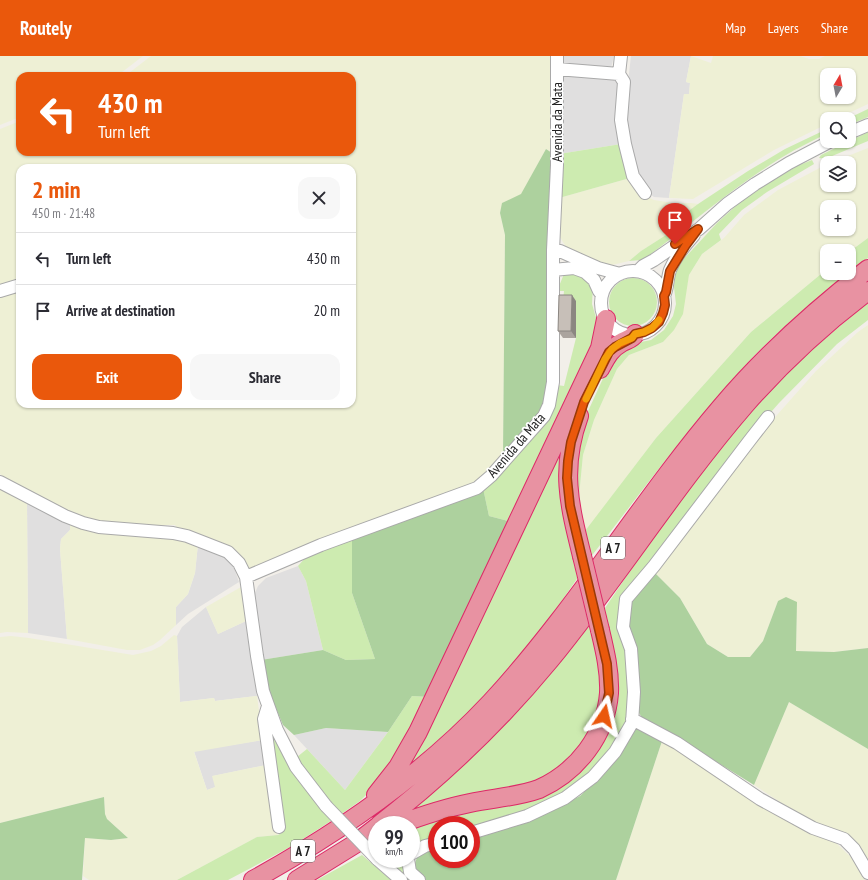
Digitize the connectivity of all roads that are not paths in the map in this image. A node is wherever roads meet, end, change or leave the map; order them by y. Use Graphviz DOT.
graph roads {
  1 [pos="557,56"];
  2 [pos="621,56"];
  3 [pos="557,69"];
  4 [pos="619,74"];
  5 [pos="868,125"];
  6 [pos="856,130"];
  7 [pos="820,147"];
  8 [pos="645,193"];
  9 [pos="698,229"];
  10 [pos="553,250"];
  11 [pos="868,269"];
  12 [pos="553,270"];
  13 [pos="638,271"];
  14 [pos="620,274"];
  15 [pos="16,286"];
  16 [pos="0,291"];
  17 [pos="868,291"];
  18 [pos="602,295"];
  19 [pos="664,296"];
  20 [pos="606,319"];
  21 [pos="635,334"];
  22 [pos="768,417"];
  23 [pos="0,482"];
  24 [pos="246,577"];
  25 [pos="268,706"];
  26 [pos="632,719"];
  27 [pos="390,816"];
  28 [pos="420,818"];
  29 [pos="351,821"];
  30 [pos="279,827"];
  31 [pos="480,830"];
  32 [pos="368,834"];
  33 [pos="368,838"];
  34 [pos="355,844"];
  35 [pos="368,850"];
  36 [pos="387,868"];
  37 [pos="409,868"];
  38 [pos="868,874"];
  39 [pos="253,880"];
  40 [pos="297,880"];
  41 [pos="401,880"];
  42 [pos="419,880"];
  1 -- 3 [label="street, Avenida da Mata"];
  2 -- 4 [label="street"];
  3 -- 4 [label="street"];
  3 -- 10 [label="street, Avenida da Mata"];
  4 -- 8 [label="street"];
  5 -- 6 [label="street"];
  7 -- 9 [label="street"];
  9 -- 13 [label="street"];
  9 -- 19 [label="street"];
  10 -- 12 [label="street, Avenida da Mata"];
  10 -- 14 [label="street"];
  11 -- 29 [label="highway, A 7"];
  12 -- 18 [label="street"];
  12 -- 24 [label="street, Avenida da Mata"];
  13 -- 14 [label="street"];
  13 -- 19 [label="street"];
  14 -- 18 [label="street"];
  15 -- 16 [label="street"];
  17 -- 27 [label="highway, A 7"];
  18 -- 20 [label="street"];
  19 -- 21 [label="street"];
  20 -- 21 [label="street"];
  20 -- 29 [label="highway"];
  21 -- 28 [label="highway, bridge"];
  22 -- 26 [label="street"];
  23 -- 24 [label="street"];
  24 -- 25 [label="street"];
  25 -- 30 [label="street"];
  25 -- 35 [label="street, bridge"];
  26 -- 31 [label="street"];
  26 -- 38 [label="street"];
  29 -- 39 [label="highway, A 7"];
  32 -- 34 [label="highway, A 7"];
  33 -- 34 [label="highway"];
  34 -- 40 [label="highway, A 7"];
  36 -- 41 [label="street"];
  37 -- 42 [label="street"];
}
